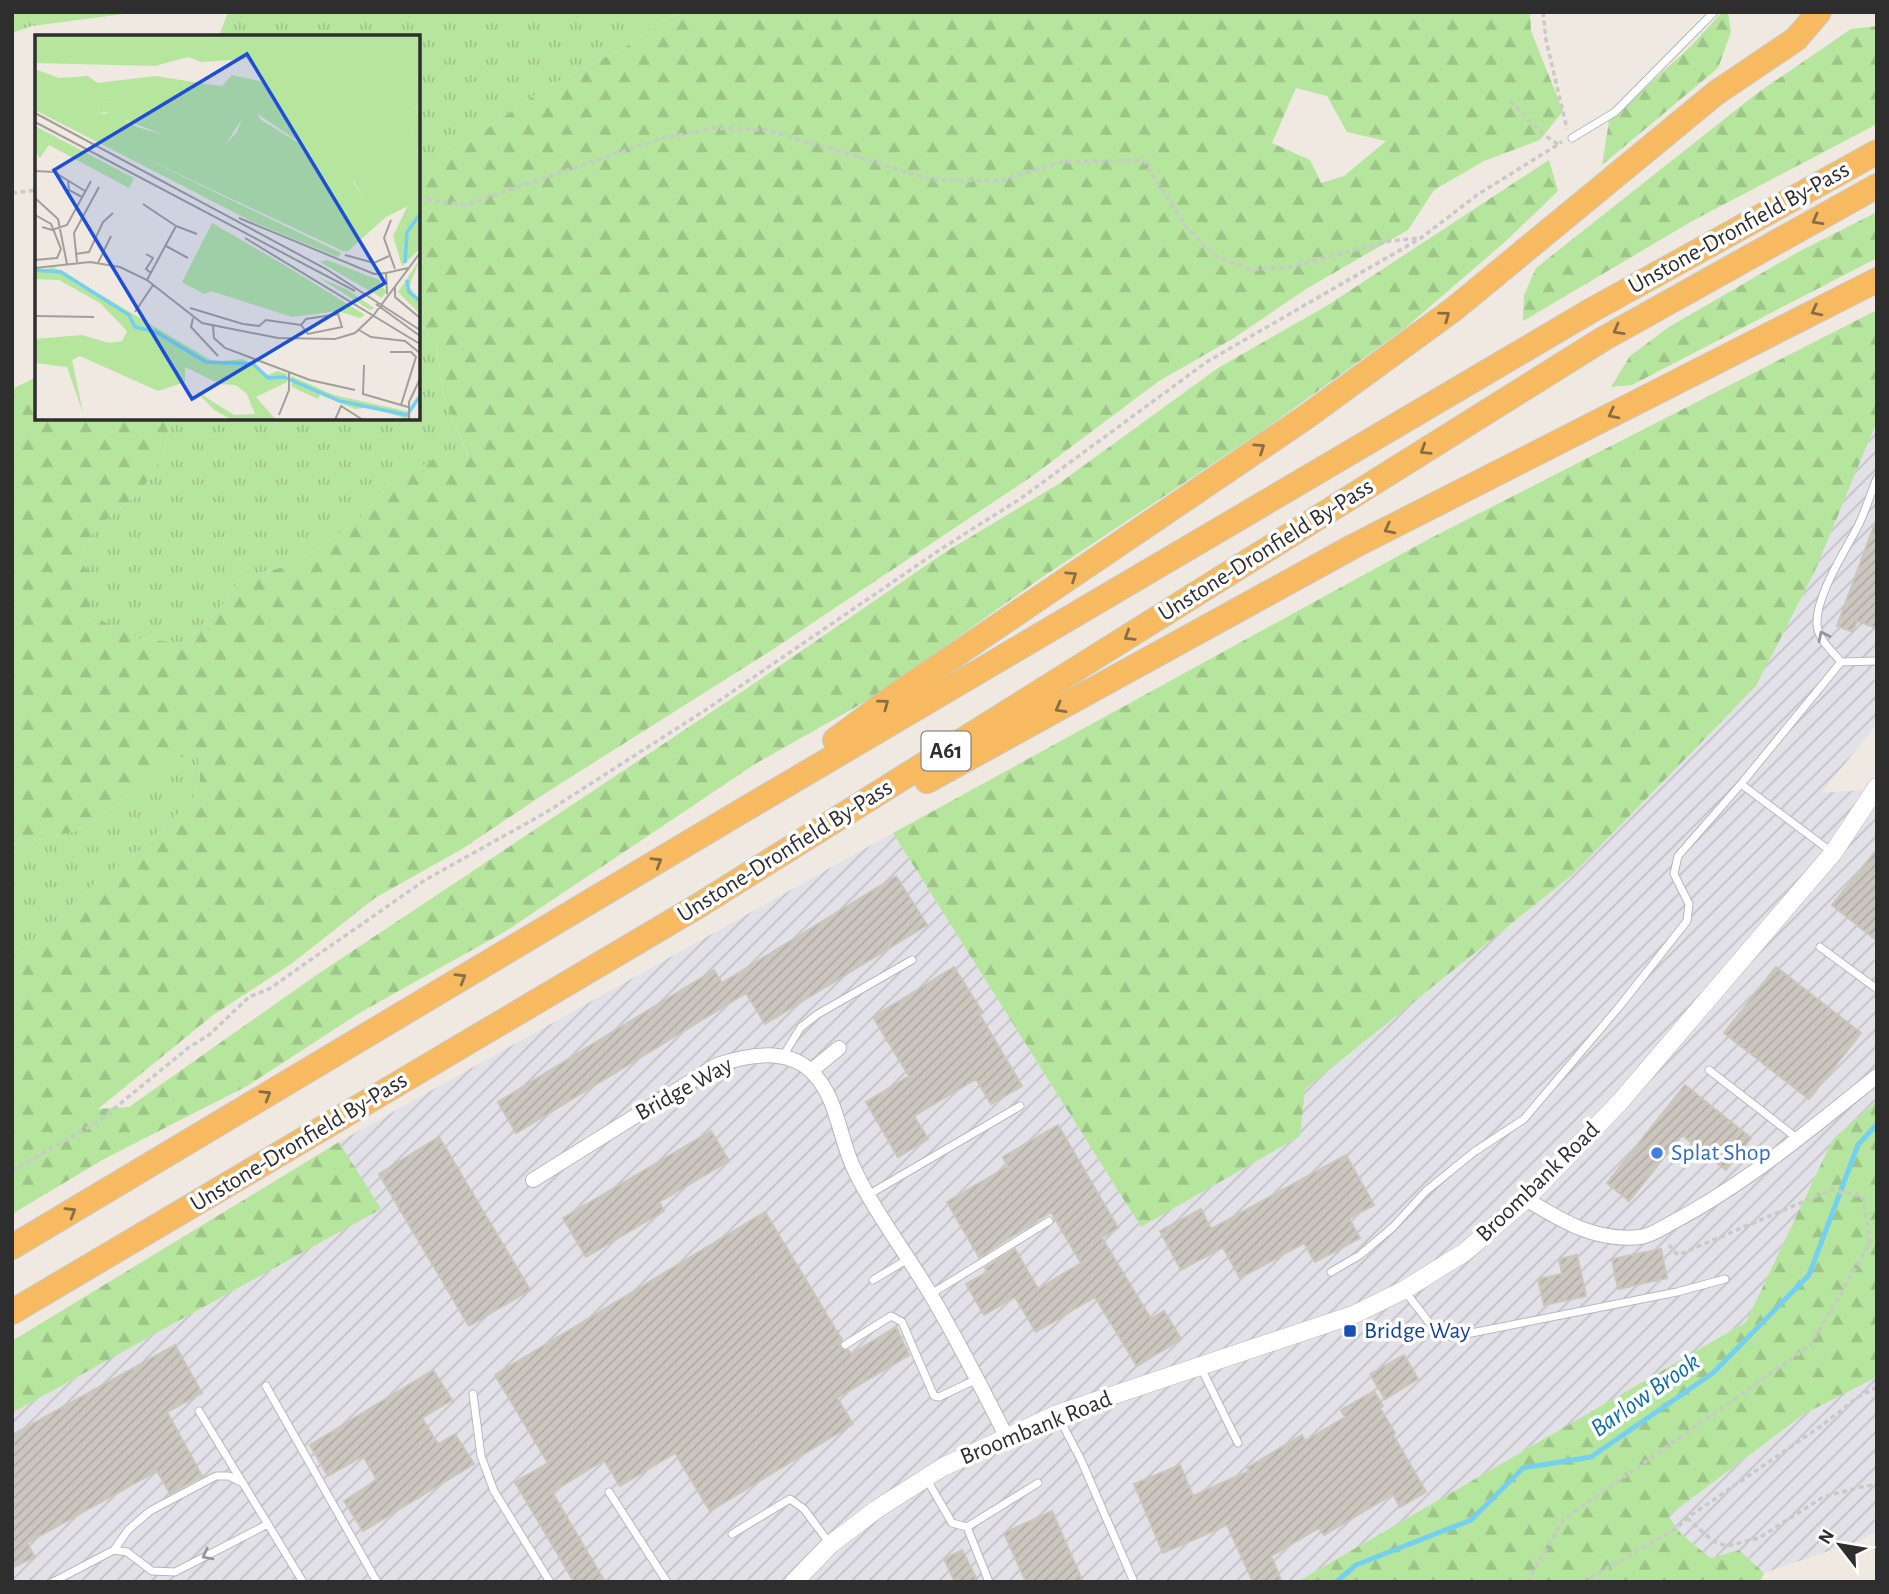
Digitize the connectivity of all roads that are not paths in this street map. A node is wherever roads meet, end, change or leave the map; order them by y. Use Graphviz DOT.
graph roads {
  1 [pos="1714,12"];
  2 [pos="1819,12"];
  3 [pos="1572,138"];
  4 [pos="1877,152"];
  5 [pos="1877,186"];
  6 [pos="1877,280"];
  7 [pos="1877,478"];
  8 [pos="1877,661"];
  9 [pos="1841,662"];
  10 [pos="1741,784"];
  11 [pos="1877,788"];
  12 [pos="730,818"];
  13 [pos="1833,853"];
  14 [pos="698,906"];
  15 [pos="1820,947"];
  16 [pos="912,960"];
  17 [pos="1877,989"];
  18 [pos="839,1048"];
  19 [pos="783,1056"];
  20 [pos="1709,1069"];
  21 [pos="811,1071"];
  22 [pos="1877,1076"];
  23 [pos="1020,1106"];
  24 [pos="1798,1139"];
  25 [pos="533,1180"];
  26 [pos="868,1195"];
  27 [pos="1526,1199"];
  28 [pos="1049,1222"];
  29 [pos="12,1247"];
  30 [pos="908,1259"];
  31 [pos="1331,1272"];
  32 [pos="1725,1279"];
  33 [pos="873,1280"];
  34 [pos="1404,1290"];
  35 [pos="930,1294"];
  36 [pos="12,1312"];
  37 [pos="845,1345"];
  38 [pos="1200,1366"];
  39 [pos="977,1379"];
  40 [pos="266,1386"];
  41 [pos="473,1394"];
  42 [pos="199,1411"];
  43 [pos="1057,1414"];
  44 [pos="1006,1436"];
  45 [pos="1238,1443"];
  46 [pos="925,1478"];
  47 [pos="243,1483"];
  48 [pos="1038,1483"];
  49 [pos="610,1492"];
  50 [pos="268,1524"];
  51 [pos="967,1527"];
  52 [pos="732,1534"];
  53 [pos="831,1544"];
  54 [pos="114,1550"];
  55 [pos="52,1582"];
  56 [pos="303,1582"];
  57 [pos="377,1582"];
  58 [pos="550,1582"];
  59 [pos="667,1582"];
  60 [pos="794,1582"];
  61 [pos="989,1582"];
  62 [pos="1134,1582"];
  1 -- 3 [label="lane"];
  12 -- 2 [label="highway, A61, one-way"];
  4 -- 12 [label="highway, Unstone-Dronfield By-Pass / A61"];
  5 -- 14 [label="highway, Unstone-Dronfield By-Pass / A61, one-way"];
  6 -- 14 [label="highway, A61, one-way"];
  9 -- 7 [label="lane, one-way"];
  8 -- 9 [label="lane"];
  9 -- 10 [label="lane"];
  10 -- 13 [label="lane"];
  10 -- 31 [label="lane"];
  11 -- 13 [label="street, Broombank Road"];
  29 -- 12 [label="highway, Unstone-Dronfield By-Pass / A61, one-way"];
  13 -- 27 [label="street, Broombank Road"];
  14 -- 36 [label="highway, Unstone-Dronfield By-Pass / A61"];
  15 -- 17 [label="lane"];
  16 -- 19 [label="lane"];
  18 -- 21 [label="street"];
  19 -- 21 [label="street, Bridge Way"];
  19 -- 25 [label="street, Bridge Way"];
  20 -- 24 [label="lane"];
  21 -- 26 [label="street, Bridge Way"];
  22 -- 24 [label="street"];
  23 -- 26 [label="lane"];
  24 -- 27 [label="street"];
  26 -- 30 [label="street, Bridge Way"];
  27 -- 34 [label="street, Broombank Road"];
  28 -- 35 [label="lane"];
  30 -- 33 [label="lane"];
  30 -- 35 [label="street, Bridge Way"];
  32 -- 34 [label="lane"];
  34 -- 38 [label="street, Broombank Road"];
  35 -- 39 [label="street, Bridge Way"];
  37 -- 39 [label="lane"];
  38 -- 43 [label="street, Broombank Road"];
  38 -- 45 [label="lane"];
  39 -- 44 [label="street, Bridge Way"];
  40 -- 57 [label="lane"];
  41 -- 58 [label="lane"];
  42 -- 47 [label="lane"];
  43 -- 44 [label="street, Broombank Road"];
  43 -- 62 [label="lane"];
  44 -- 46 [label="street, Broombank Road"];
  46 -- 51 [label="lane"];
  46 -- 53 [label="street, Broombank Road"];
  47 -- 50 [label="lane"];
  47 -- 54 [label="lane"];
  48 -- 51 [label="lane"];
  49 -- 59 [label="lane"];
  50 -- 54 [label="lane, one-way"];
  50 -- 56 [label="lane"];
  51 -- 61 [label="lane"];
  52 -- 53 [label="lane"];
  53 -- 60 [label="street, Broombank Road"];
  54 -- 55 [label="lane"];
}
